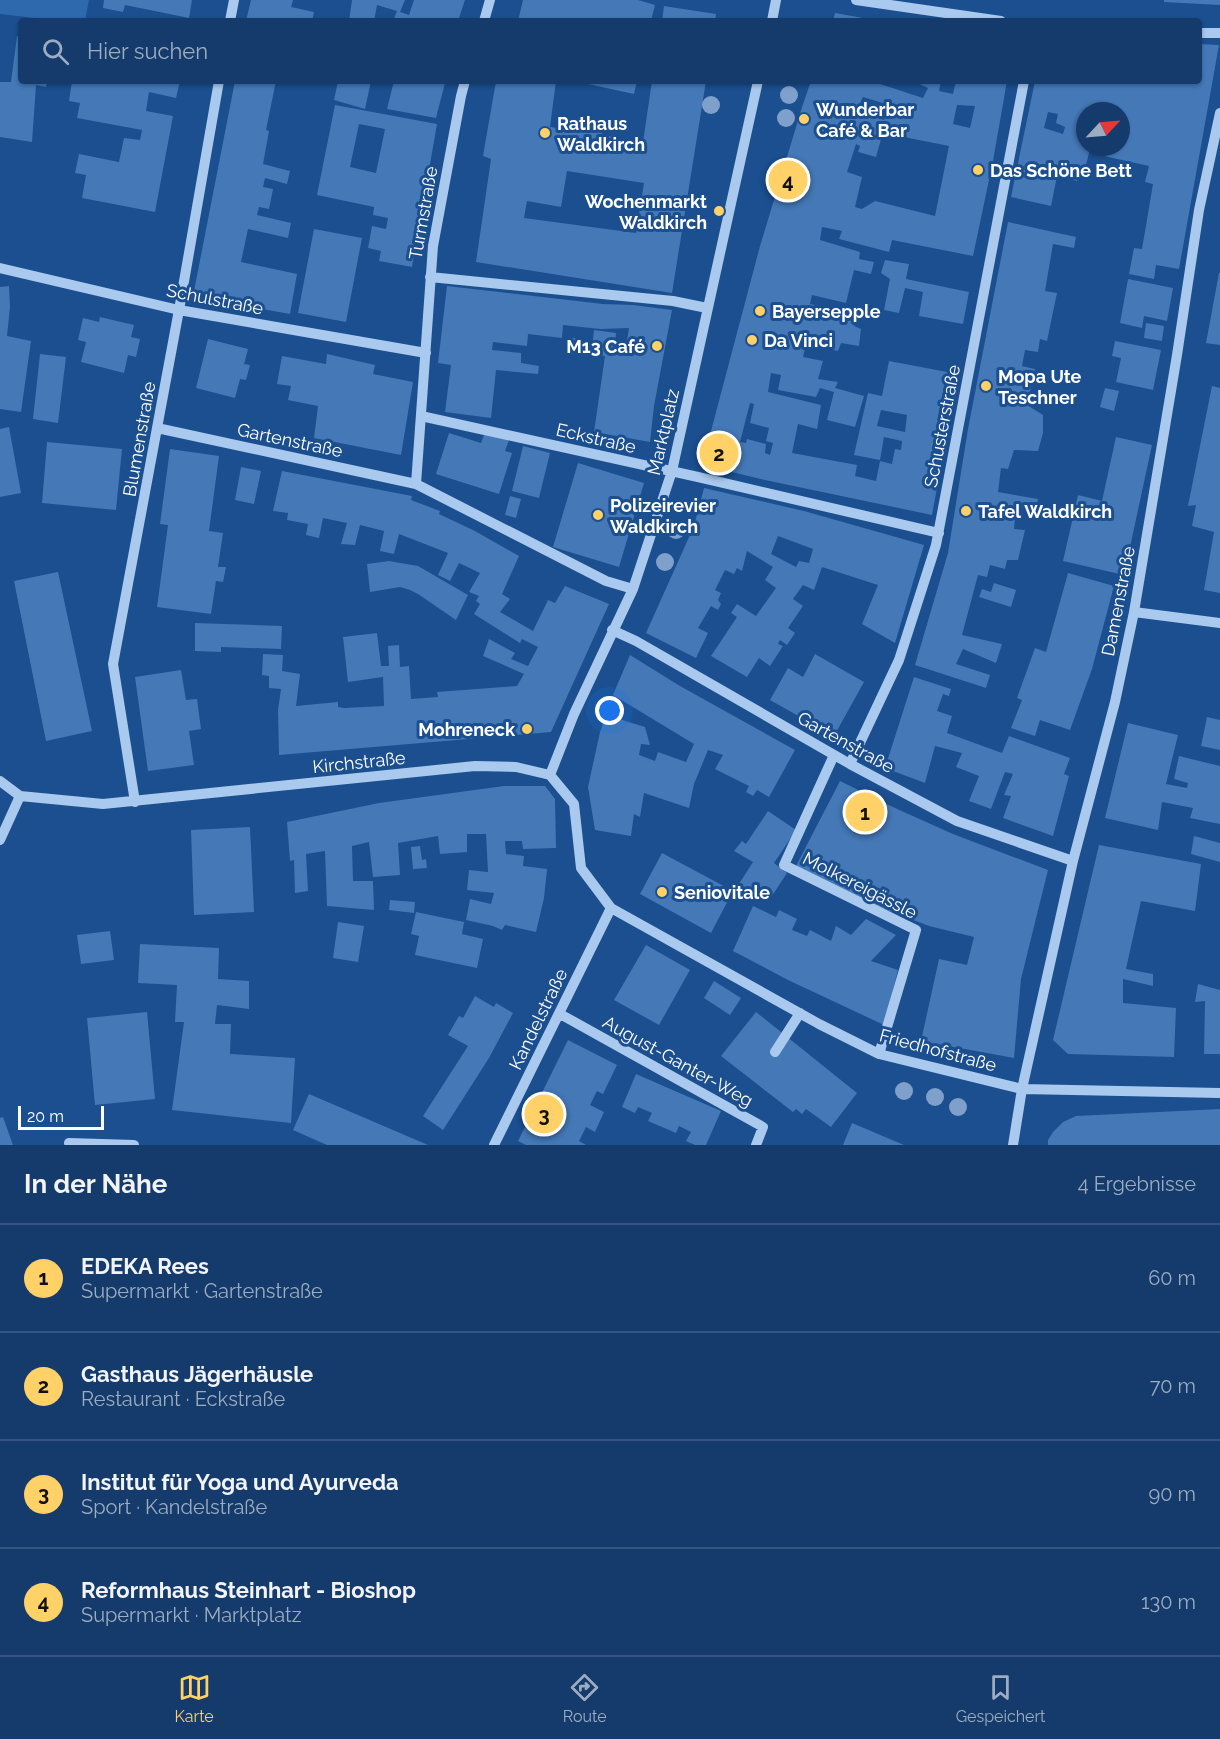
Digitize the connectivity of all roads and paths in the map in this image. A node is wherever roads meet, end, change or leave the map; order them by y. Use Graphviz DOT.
graph roads {
  1 [pos="234,0"];
  2 [pos="490,0"];
  3 [pos="776,0"];
  4 [pos="856,0"];
  5 [pos="231,18"];
  6 [pos="485,18"];
  7 [pos="773,18"];
  8 [pos="980,18"];
  9 [pos="1202,33"];
  10 [pos="1220,33"];
  11 [pos="218,84"];
  12 [pos="464,84"];
  13 [pos="757,84"];
  14 [pos="1023,84"];
  15 [pos="1220,113"];
  16 [pos="0,268"];
  17 [pos="430,277"];
  18 [pos="707,308"];
  19 [pos="179,310"];
  20 [pos="426,353"];
  21 [pos="422,416"];
  22 [pos="158,428"];
  23 [pos="672,471"];
  24 [pos="416,484"];
  25 [pos="939,533"];
  26 [pos="633,589"];
  27 [pos="1134,612"];
  28 [pos="1220,623"];
  29 [pos="612,630"];
  30 [pos="834,754"];
  31 [pos="850,764"];
  32 [pos="550,775"];
  33 [pos="0,781"];
  34 [pos="20,796"];
  35 [pos="135,802"];
  36 [pos="0,840"];
  37 [pos="1074,861"];
  38 [pos="611,908"];
  39 [pos="800,1013"];
  40 [pos="560,1014"];
  41 [pos="775,1052"];
  42 [pos="879,1054"];
  43 [pos="1022,1089"];
  44 [pos="1220,1093"];
  45 [pos="69,1143"];
  46 [pos="134,1145"];
  47 [pos="494,1145"];
  48 [pos="756,1145"];
  49 [pos="1013,1145"];
  1 -- 5 [label="street"];
  2 -- 6 [label="street"];
  3 -- 7 [label="street"];
  4 -- 8 [label="street"];
  9 -- 10 [label="street"];
  11 -- 19 [label="street, Blumenstraße"];
  12 -- 17 [label="street, Turmstraße"];
  13 -- 18 [label="street, Marktplatz"];
  14 -- 25 [label="street, Schusterstraße"];
  15 -- 27 [label="street, Damenstraße"];
  16 -- 19 [label="street, Schulstraße"];
  17 -- 18 [label="street"];
  17 -- 20 [label="street, Turmstraße"];
  18 -- 23 [label="street, Marktplatz"];
  19 -- 20 [label="street, Schulstraße"];
  19 -- 22 [label="street, Blumenstraße"];
  20 -- 21 [label="street"];
  21 -- 23 [label="street, Eckstraße"];
  21 -- 24 [label="street"];
  22 -- 24 [label="street, Gartenstraße"];
  22 -- 35 [label="street, Blumenstraße"];
  23 -- 25 [label="street, Eckstraße"];
  23 -- 26 [label="street, Marktplatz"];
  24 -- 26 [label="street, Gartenstraße"];
  25 -- 31 [label="street, Schusterstraße"];
  26 -- 29 [label="street, Marktplatz"];
  27 -- 28 [label="street"];
  27 -- 37 [label="street, Damenstraße"];
  29 -- 30 [label="street, Gartenstraße"];
  29 -- 32 [label="street, Marktplatz"];
  30 -- 31 [label="street, Gartenstraße"];
  30 -- 42 [label="street, Molkereigässle"];
  31 -- 37 [label="street, Gartenstraße"];
  32 -- 35 [label="street, Kirchstraße"];
  32 -- 38 [label="street"];
  33 -- 34 [label="street"];
  34 -- 35 [label="street, Kirchstraße"];
  34 -- 36 [label="street"];
  37 -- 43 [label="street, Damenstraße"];
  38 -- 39 [label="street, Friedhofstraße"];
  38 -- 40 [label="street, Kandelstraße"];
  39 -- 41 [label="street"];
  39 -- 42 [label="street, Friedhofstraße"];
  40 -- 47 [label="street, Kandelstraße"];
  40 -- 48 [label="street, August-Ganter-Weg"];
  42 -- 43 [label="street, Friedhofstraße"];
  43 -- 44 [label="street, Friedhofstraße"];
  43 -- 49 [label="street, Damenstraße"];
  45 -- 46 [label="street"];
}
